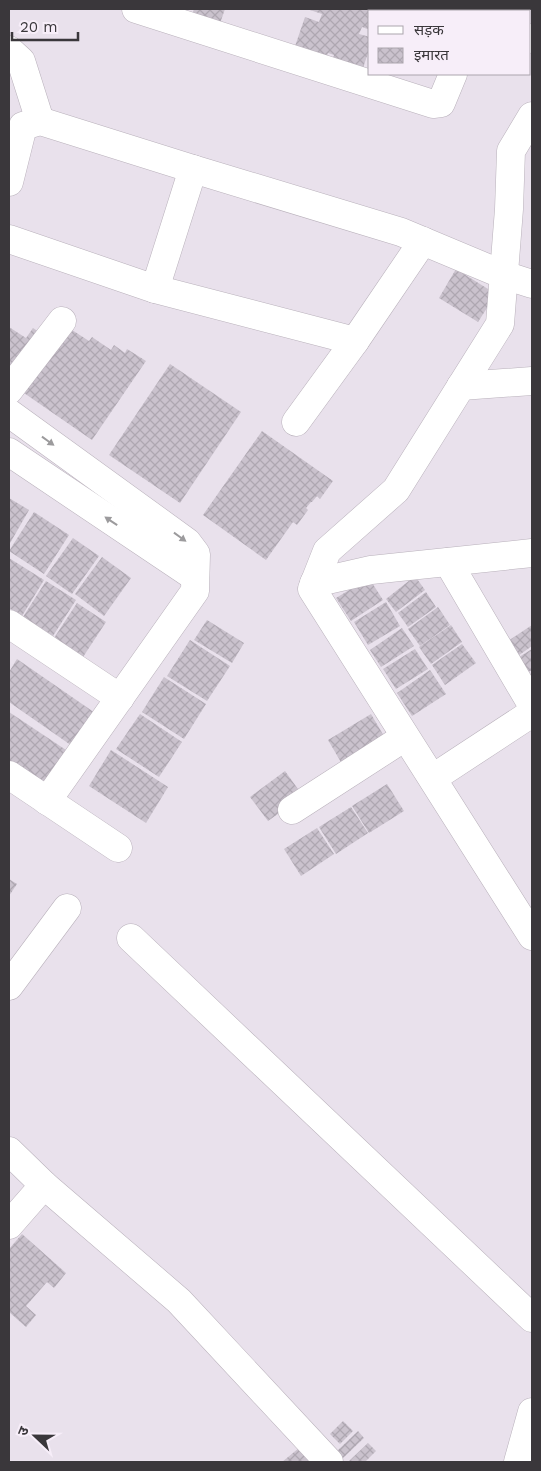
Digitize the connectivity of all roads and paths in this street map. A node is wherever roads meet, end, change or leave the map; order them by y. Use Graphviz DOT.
graph roads {
  1 [pos="136,9"];
  2 [pos="9,50"];
  3 [pos="453,75"];
  4 [pos="532,116"];
  5 [pos="40,121"];
  6 [pos="193,170"];
  7 [pos="9,182"];
  8 [pos="9,239"];
  9 [pos="422,241"];
  10 [pos="504,275"];
  11 [pos="532,284"];
  12 [pos="155,289"];
  13 [pos="62,321"];
  14 [pos="355,341"];
  15 [pos="532,381"];
  16 [pos="461,386"];
  17 [pos="9,390"];
  18 [pos="9,413"];
  19 [pos="296,422"];
  20 [pos="9,452"];
  21 [pos="80,464"];
  22 [pos="64,489"];
  23 [pos="532,553"];
  24 [pos="448,562"];
  25 [pos="195,577"];
  26 [pos="314,583"];
  27 [pos="9,624"];
  28 [pos="120,698"];
  29 [pos="532,705"];
  30 [pos="532,713"];
  31 [pos="406,737"];
  32 [pos="9,775"];
  33 [pos="433,778"];
  34 [pos="47,801"];
  35 [pos="292,810"];
  36 [pos="118,848"];
  37 [pos="67,908"];
  38 [pos="532,936"];
  39 [pos="130,938"];
  40 [pos="9,986"];
  41 [pos="9,1151"];
  42 [pos="44,1185"];
  43 [pos="9,1225"];
  44 [pos="532,1318"];
  45 [pos="532,1412"];
  46 [pos="329,1462"];
  47 [pos="518,1462"];
  1 -- 3 [label="street"];
  2 -- 5 [label="street"];
  4 -- 10 [label="street"];
  5 -- 6 [label="street"];
  5 -- 7 [label="street"];
  6 -- 9 [label="street"];
  6 -- 12 [label="street"];
  8 -- 12 [label="street"];
  9 -- 10 [label="street"];
  9 -- 14 [label="street"];
  10 -- 11 [label="street"];
  10 -- 16 [label="street"];
  12 -- 14 [label="street"];
  13 -- 17 [label="street"];
  14 -- 19 [label="street"];
  15 -- 16 [label="street"];
  16 -- 26 [label="street"];
  18 -- 21 [label="street, one-way"];
  20 -- 22 [label="street"];
  21 -- 22 [label="street"];
  21 -- 25 [label="street, one-way"];
  25 -- 22 [label="street, one-way"];
  23 -- 24 [label="street"];
  24 -- 26 [label="street"];
  24 -- 29 [label="street"];
  25 -- 28 [label="street"];
  26 -- 31 [label="street"];
  27 -- 28 [label="street"];
  28 -- 34 [label="street"];
  30 -- 33 [label="street"];
  31 -- 33 [label="street"];
  31 -- 35 [label="street"];
  32 -- 34 [label="street"];
  33 -- 38 [label="street"];
  34 -- 36 [label="street"];
  37 -- 40 [label="street"];
  39 -- 44 [label="street"];
  41 -- 42 [label="street"];
  42 -- 43 [label="street"];
  42 -- 46 [label="street"];
  45 -- 47 [label="street"];
}
